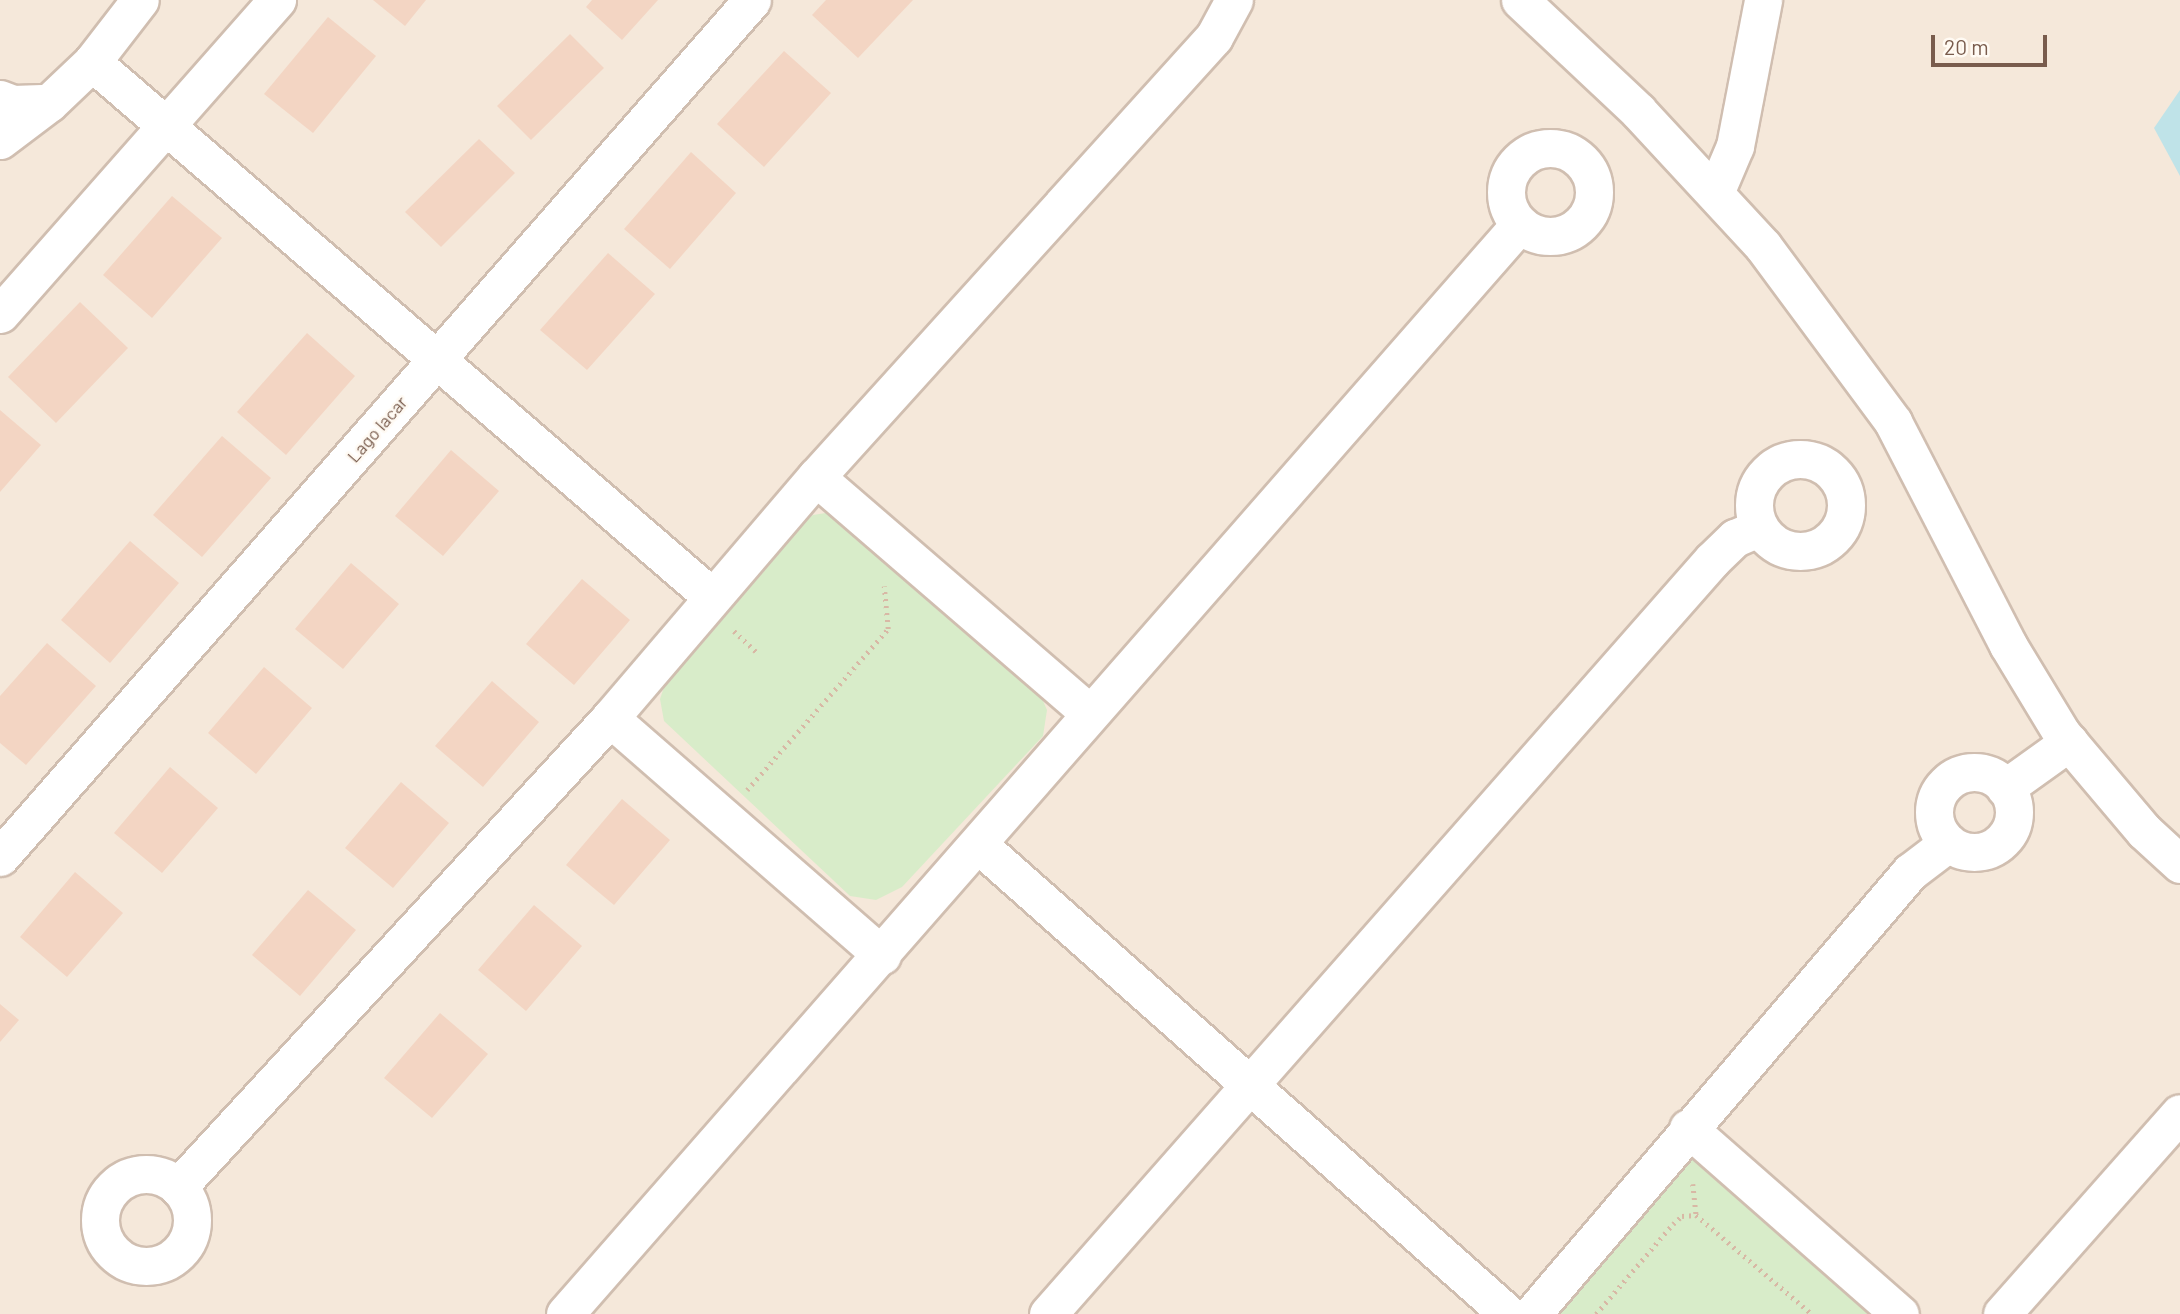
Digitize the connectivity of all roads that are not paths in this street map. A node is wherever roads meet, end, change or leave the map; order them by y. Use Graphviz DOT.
graph roads {
  1 [pos="140,0"];
  2 [pos="277,0"];
  3 [pos="752,0"];
  4 [pos="1234,0"];
  5 [pos="1520,0"];
  6 [pos="1763,0"];
  7 [pos="92,62"];
  8 [pos="0,99"];
  9 [pos="49,103"];
  10 [pos="168,127"];
  11 [pos="0,139"];
  12 [pos="1716,193"];
  13 [pos="1520,224"];
  14 [pos="0,314"];
  15 [pos="438,361"];
  16 [pos="816,477"];
  17 [pos="1759,528"];
  18 [pos="719,611"];
  19 [pos="1089,713"];
  20 [pos="610,718"];
  21 [pos="2069,742"];
  22 [pos="2005,788"];
  23 [pos="1948,843"];
  24 [pos="979,845"];
  25 [pos="0,857"];
  26 [pos="2180,864"];
  27 [pos="882,955"];
  28 [pos="1248,1084"];
  29 [pos="2180,1113"];
  30 [pos="1688,1128"];
  31 [pos="178,1187"];
  32 [pos="565,1314"];
  33 [pos="1048,1314"];
  34 [pos="1508,1314"];
  35 [pos="1532,1314"];
  36 [pos="1900,1314"];
  37 [pos="2002,1314"];
  1 -- 7 [label="street"];
  2 -- 10 [label="street"];
  3 -- 15 [label="street, Lago lacar"];
  4 -- 16 [label="street"];
  5 -- 12 [label="street"];
  6 -- 12 [label="street"];
  7 -- 9 [label="street"];
  7 -- 10 [label="street"];
  8 -- 9 [label="street"];
  9 -- 11 [label="street"];
  10 -- 14 [label="street"];
  10 -- 15 [label="street"];
  12 -- 21 [label="street"];
  13 -- 19 [label="street"];
  15 -- 18 [label="street"];
  15 -- 25 [label="street, Lago lacar"];
  16 -- 18 [label="street"];
  16 -- 19 [label="street"];
  17 -- 28 [label="street"];
  18 -- 20 [label="street"];
  19 -- 24 [label="street"];
  20 -- 27 [label="street"];
  20 -- 31 [label="street"];
  21 -- 22 [label="street"];
  21 -- 26 [label="street"];
  22 -- 23 [label="street"];
  22 -- 23 [label="street"];
  23 -- 30 [label="street"];
  24 -- 27 [label="street"];
  24 -- 28 [label="street"];
  27 -- 32 [label="street"];
  28 -- 33 [label="street"];
  28 -- 34 [label="street"];
  29 -- 37 [label="street"];
  30 -- 35 [label="street"];
  30 -- 36 [label="street"];
}
